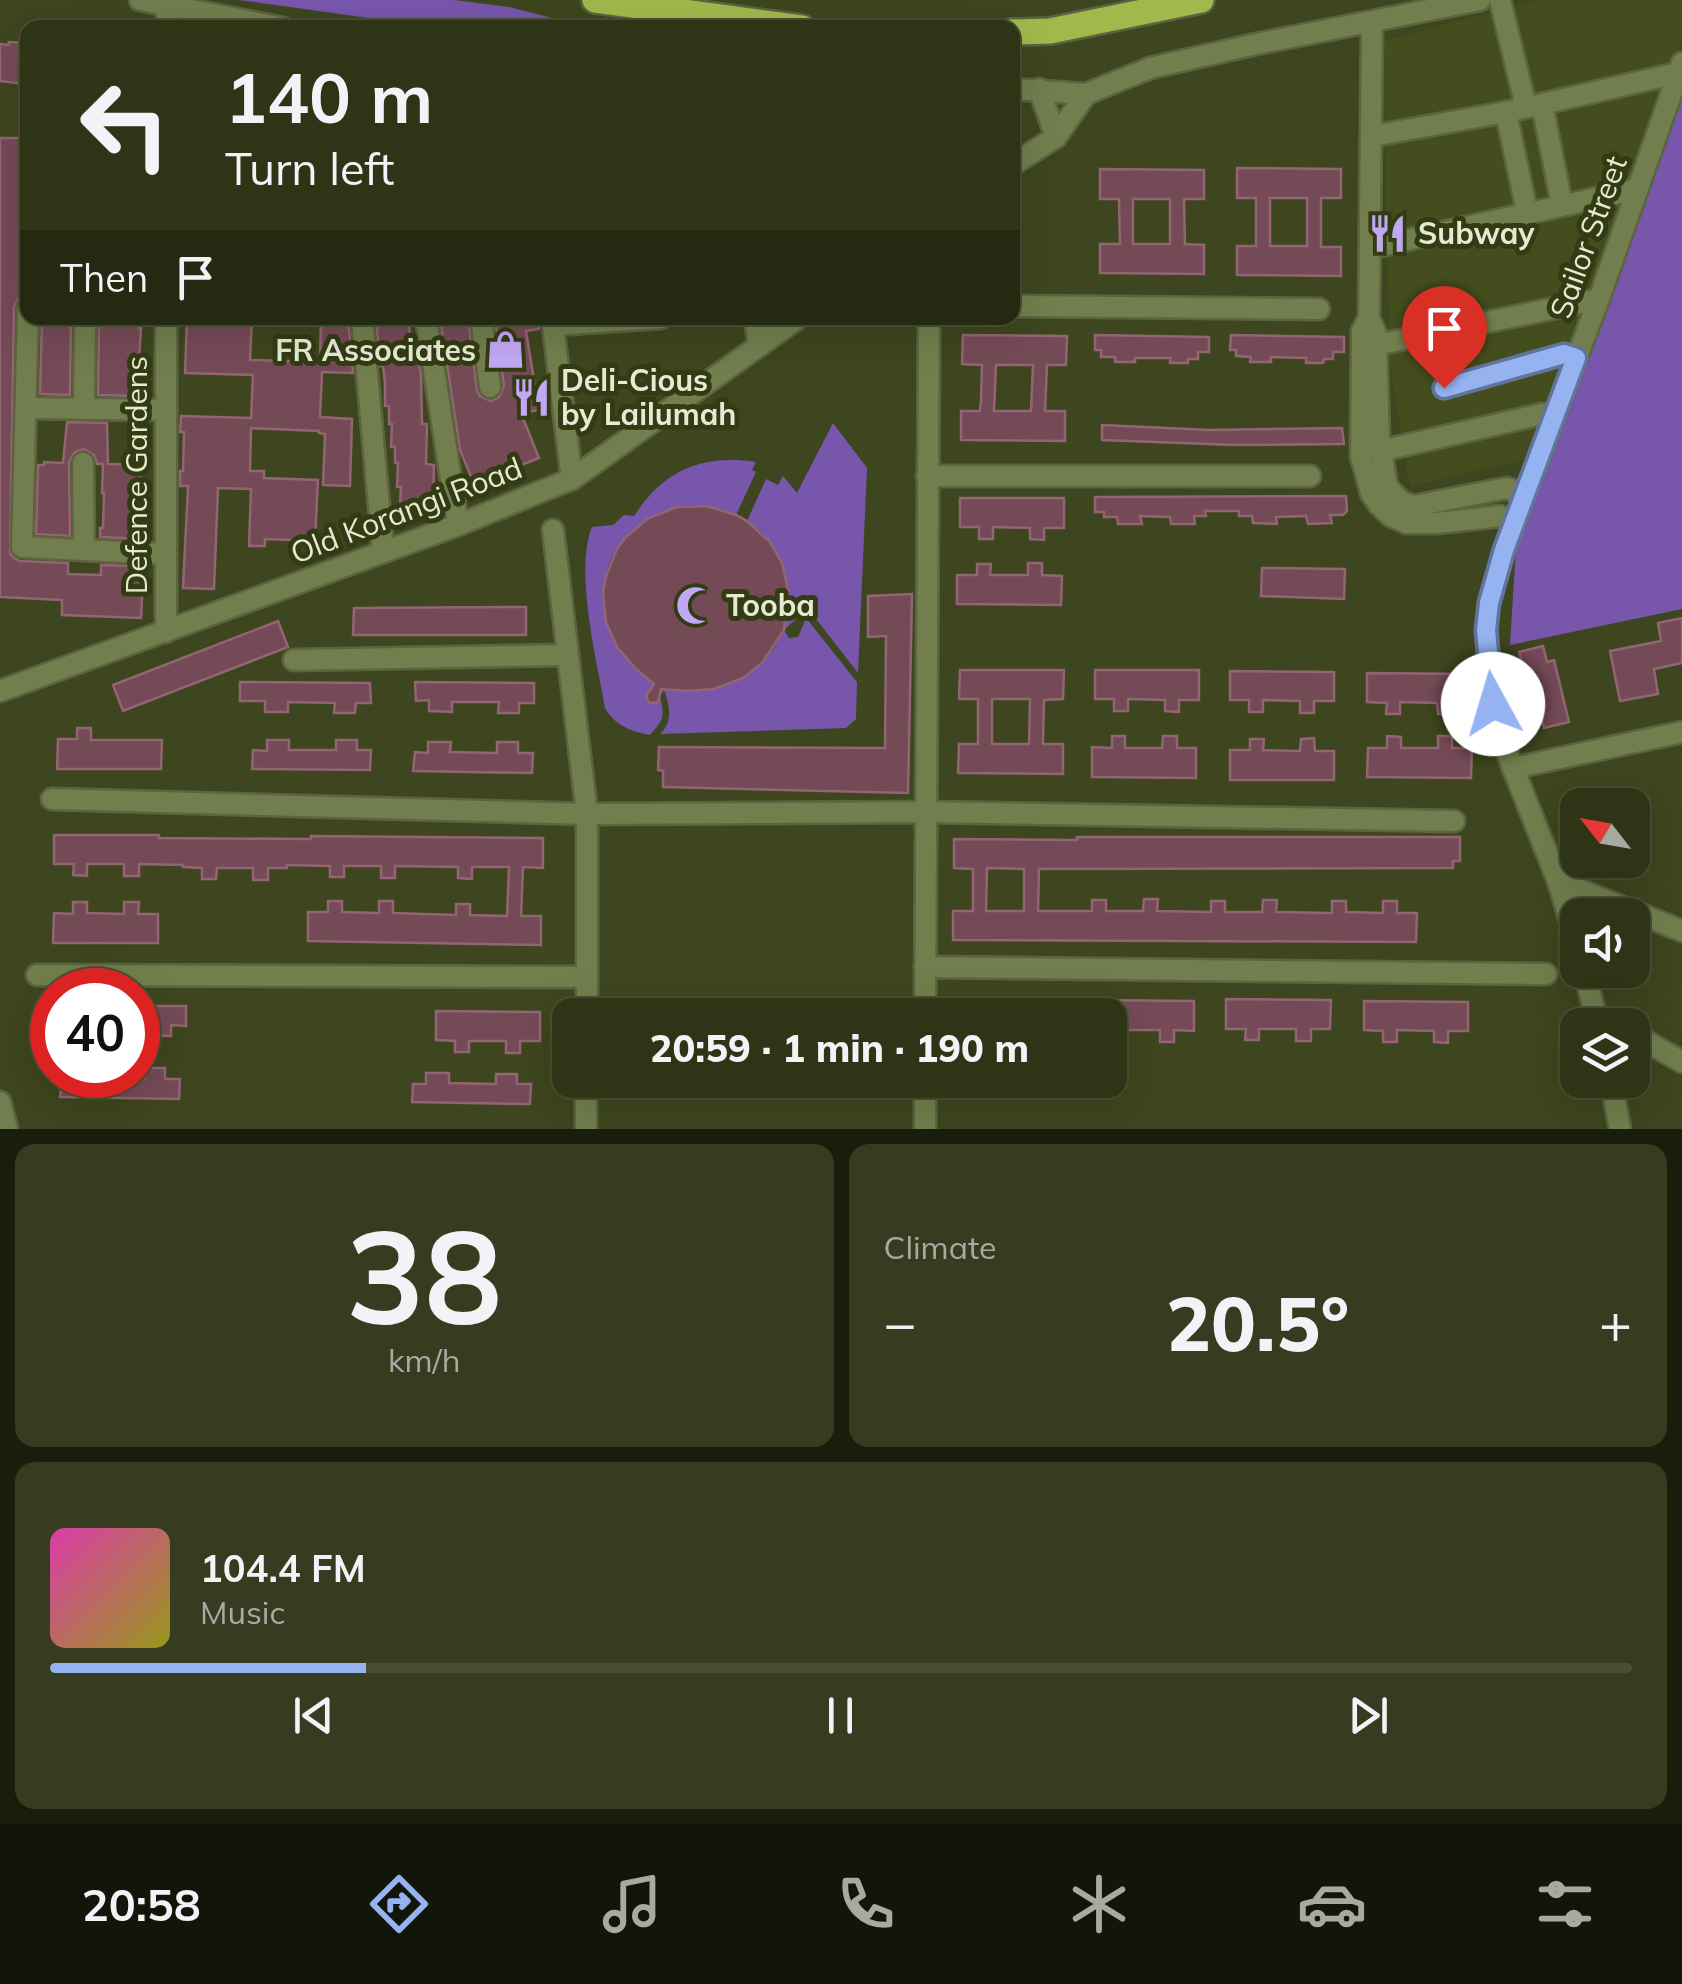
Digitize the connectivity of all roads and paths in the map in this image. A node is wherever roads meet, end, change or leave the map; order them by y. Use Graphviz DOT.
graph roads {
  1 [pos="140,0"];
  2 [pos="1201,0"];
  3 [pos="1480,0"];
  4 [pos="1500,0"];
  5 [pos="608,2"];
  6 [pos="167,11"];
  7 [pos="228,20"];
  8 [pos="642,20"];
  9 [pos="742,20"];
  10 [pos="1372,23"];
  11 [pos="1020,32"];
  12 [pos="1680,68"];
  13 [pos="1020,89"];
  14 [pos="1039,89"];
  15 [pos="1086,94"];
  16 [pos="1525,108"];
  17 [pos="1372,136"];
  18 [pos="1056,137"];
  19 [pos="1020,161"];
  20 [pos="1638,189"];
  21 [pos="1562,205"];
  22 [pos="1527,212"];
  23 [pos="1371,248"];
  24 [pos="1598,299"];
  25 [pos="1020,306"];
  26 [pos="1318,309"];
  27 [pos="1369,318"];
  28 [pos="28,325"];
  29 [pos="85,325"];
  30 [pos="166,325"];
  31 [pos="363,325"];
  32 [pos="427,325"];
  33 [pos="482,325"];
  34 [pos="553,325"];
  35 [pos="757,325"];
  36 [pos="788,325"];
  37 [pos="929,325"];
  38 [pos="1376,344"];
  39 [pos="759,346"];
  40 [pos="1576,358"];
  41 [pos="490,387"];
  42 [pos="1444,388"];
  43 [pos="26,408"];
  44 [pos="84,408"];
  45 [pos="166,410"];
  46 [pos="1553,418"];
  47 [pos="1380,451"];
  48 [pos="84,463"];
  49 [pos="927,476"];
  50 [pos="1310,476"];
  51 [pos="572,479"];
  52 [pos="1524,495"];
  53 [pos="1515,522"];
  54 [pos="458,525"];
  55 [pos="553,530"];
  56 [pos="84,550"];
  57 [pos="384,551"];
  58 [pos="166,554"];
  59 [pos="166,632"];
  60 [pos="568,654"];
  61 [pos="294,660"];
  62 [pos="0,691"];
  63 [pos="1682,732"];
  64 [pos="1513,768"];
  65 [pos="52,798"];
  66 [pos="926,812"];
  67 [pos="587,814"];
  68 [pos="1454,821"];
  69 [pos="1558,881"];
  70 [pos="1563,898"];
  71 [pos="1682,931"];
  72 [pos="925,967"];
  73 [pos="1546,974"];
  74 [pos="160,976"];
  75 [pos="588,977"];
  76 [pos="587,998"];
  77 [pos="925,998"];
  78 [pos="1650,1043"];
  79 [pos="1682,1062"];
  80 [pos="586,1098"];
  81 [pos="925,1098"];
  82 [pos="1615,1098"];
  83 [pos="0,1102"];
  84 [pos="7,1129"];
  85 [pos="586,1129"];
  86 [pos="925,1129"];
  87 [pos="1620,1129"];
  1 -- 6 [label="street"];
  2 -- 11 [label="main road"];
  3 -- 10 [label="street"];
  4 -- 16 [label="street"];
  5 -- 8 [label="main road"];
  5 -- 9 [label="main road"];
  6 -- 7 [label="street"];
  10 -- 15 [label="street"];
  10 -- 17 [label="street"];
  12 -- 16 [label="street"];
  12 -- 20 [label="street, Sailor Street"];
  13 -- 14 [label="street"];
  14 -- 15 [label="street"];
  14 -- 18 [label="street"];
  15 -- 18 [label="street"];
  16 -- 17 [label="street"];
  16 -- 21 [label="street"];
  16 -- 22 [label="street"];
  17 -- 23 [label="street"];
  18 -- 19 [label="street"];
  20 -- 21 [label="street"];
  20 -- 24 [label="street, Sailor Street"];
  21 -- 22 [label="street"];
  22 -- 23 [label="street"];
  23 -- 27 [label="street"];
  24 -- 38 [label="street"];
  24 -- 40 [label="street, Sailor Street"];
  25 -- 26 [label="street"];
  27 -- 38 [label="street"];
  27 -- 53 [label="street"];
  28 -- 43 [label="street"];
  29 -- 44 [label="street"];
  30 -- 45 [label="street, Defence Gardens"];
  31 -- 57 [label="street"];
  32 -- 54 [label="street"];
  33 -- 41 [label="street"];
  34 -- 51 [label="street"];
  35 -- 39 [label="street"];
  36 -- 39 [label="street, Old Korangi Road"];
  37 -- 49 [label="street"];
  38 -- 47 [label="street"];
  39 -- 51 [label="street, Old Korangi Road"];
  40 -- 42 [label="street"];
  40 -- 46 [label="street, Sailor Street"];
  43 -- 44 [label="street"];
  43 -- 56 [label="street"];
  44 -- 45 [label="street"];
  45 -- 58 [label="street, Defence Gardens"];
  46 -- 47 [label="street"];
  46 -- 52 [label="street, Sailor Street"];
  47 -- 52 [label="street"];
  48 -- 56 [label="street"];
  49 -- 50 [label="street"];
  49 -- 66 [label="street"];
  51 -- 54 [label="street, Old Korangi Road"];
  52 -- 53 [label="street, Sailor Street"];
  53 -- 64 [label="street, Sailor Street"];
  54 -- 57 [label="street, Old Korangi Road"];
  55 -- 60 [label="street"];
  56 -- 58 [label="street"];
  57 -- 59 [label="street, Old Korangi Road"];
  58 -- 59 [label="street, Defence Gardens"];
  59 -- 62 [label="street, Old Korangi Road"];
  60 -- 61 [label="street"];
  60 -- 67 [label="street"];
  63 -- 64 [label="street"];
  64 -- 69 [label="street, Sailor Street"];
  65 -- 67 [label="street"];
  66 -- 67 [label="street"];
  66 -- 68 [label="street"];
  66 -- 72 [label="street"];
  67 -- 75 [label="street"];
  69 -- 70 [label="street, Sailor Street"];
  69 -- 71 [label="street"];
  72 -- 73 [label="street"];
  72 -- 77 [label="street"];
  74 -- 75 [label="street"];
  75 -- 76 [label="street"];
  78 -- 79 [label="street"];
  80 -- 85 [label="street"];
  81 -- 86 [label="street"];
  82 -- 87 [label="street"];
  83 -- 84 [label="street"];
}
